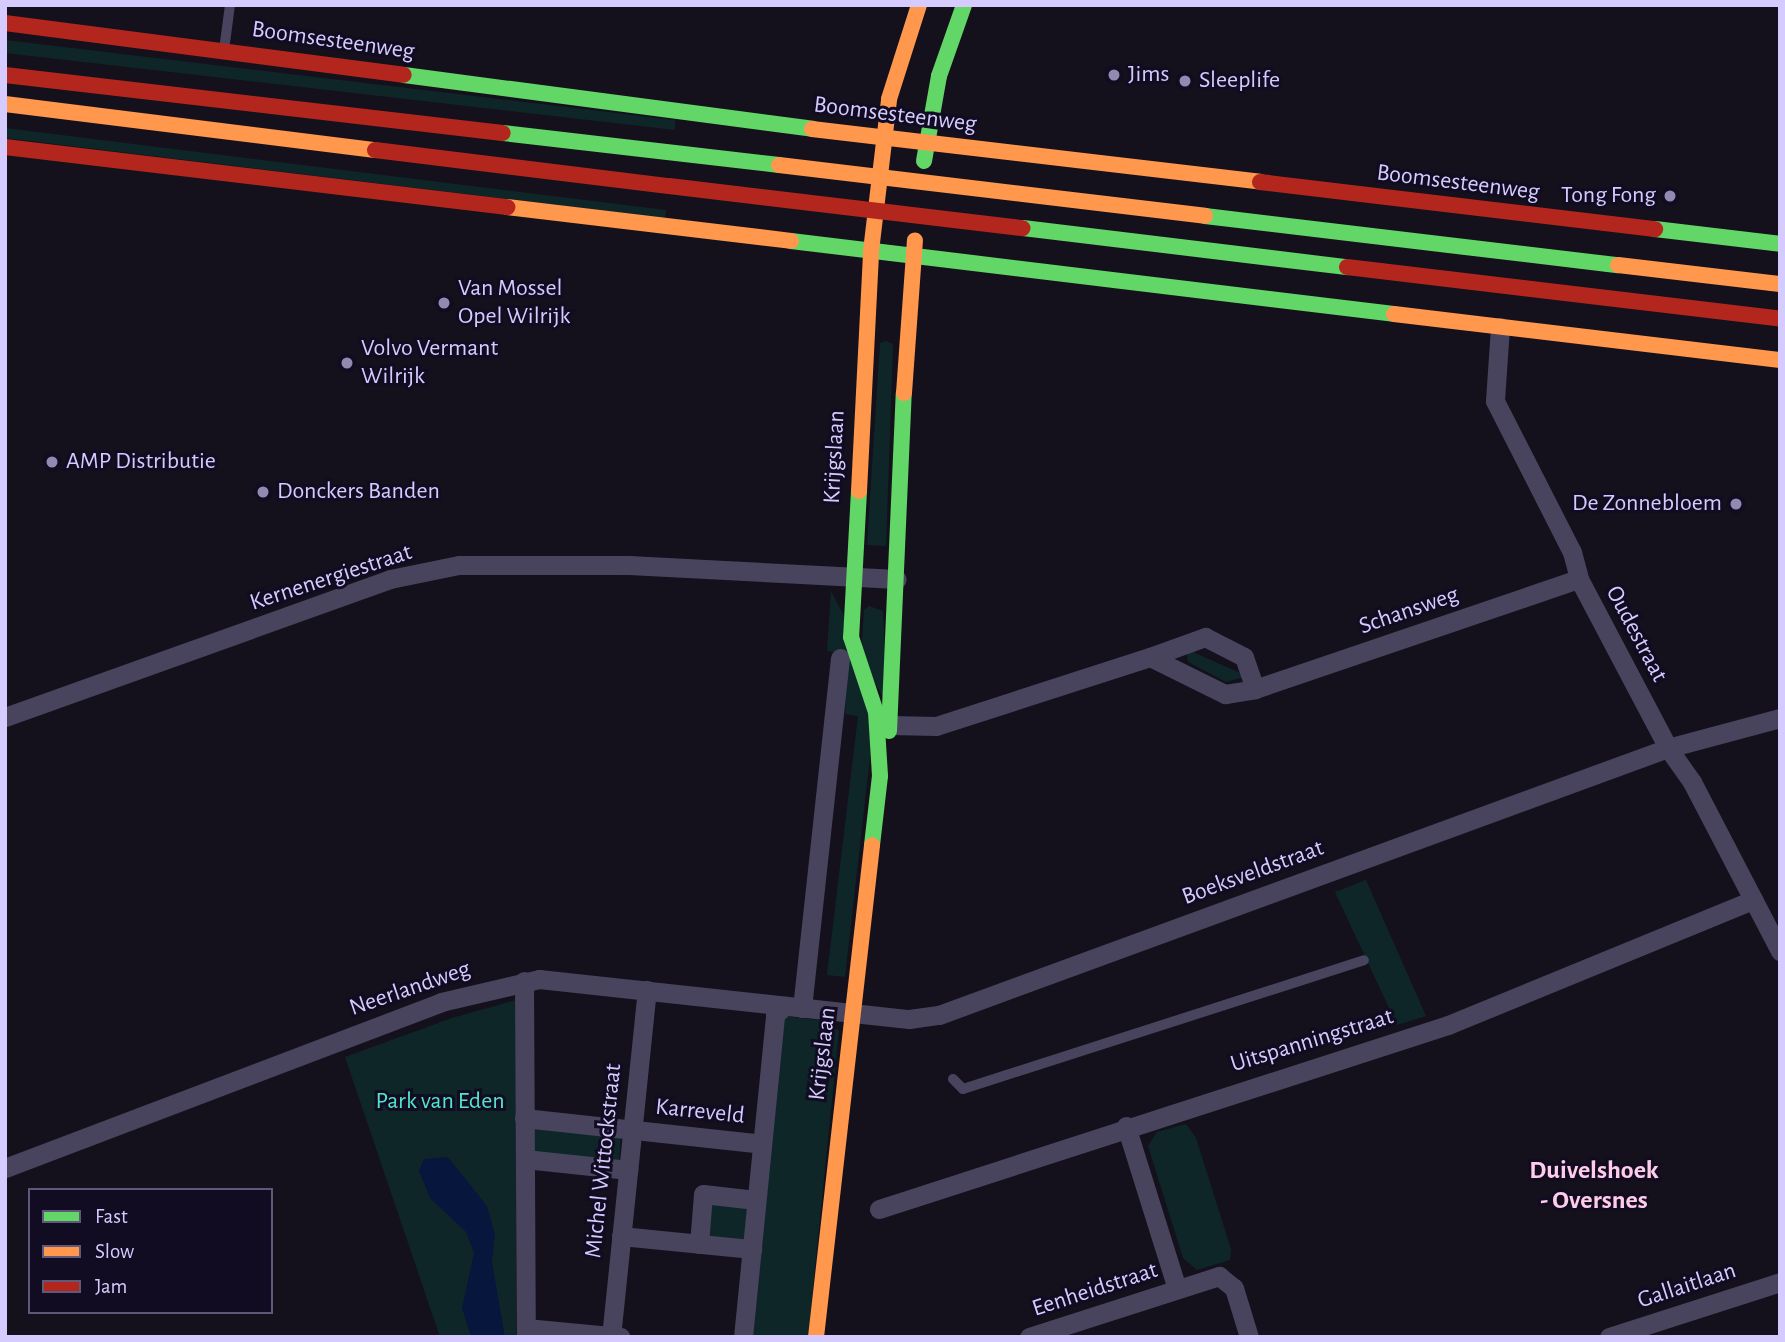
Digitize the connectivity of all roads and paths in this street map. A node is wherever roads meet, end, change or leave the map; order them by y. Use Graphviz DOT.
graph roads {
  1 [pos="230,5"];
  2 [pos="919,5"];
  3 [pos="964,5"];
  4 [pos="5,23"];
  5 [pos="224,50"];
  6 [pos="5,62"];
  7 [pos="5,75"];
  8 [pos="50,78"];
  9 [pos="5,104"];
  10 [pos="5,122"];
  11 [pos="797,127"];
  12 [pos="234,134"];
  13 [pos="882,137"];
  14 [pos="926,142"];
  15 [pos="5,147"];
  16 [pos="752,236"];
  17 [pos="1780,244"];
  18 [pos="871,251"];
  19 [pos="914,257"];
  20 [pos="1780,284"];
  21 [pos="1780,319"];
  22 [pos="1500,327"];
  23 [pos="1780,360"];
  24 [pos="853,577"];
  25 [pos="897,579"];
  26 [pos="1579,579"];
  27 [pos="1150,657"];
  28 [pos="840,658"];
  29 [pos="1255,689"];
  30 [pos="5,717"];
  31 [pos="1780,718"];
  32 [pos="890,725"];
  33 [pos="1668,748"];
  34 [pos="880,776"];
  35 [pos="1753,900"];
  36 [pos="1780,951"];
  37 [pos="1364,960"];
  38 [pos="524,981"];
  39 [pos="647,990"];
  40 [pos="793,1007"];
  41 [pos="852,1013"];
  42 [pos="953,1079"];
  43 [pos="524,1118"];
  44 [pos="1126,1126"];
  45 [pos="633,1129"];
  46 [pos="762,1144"];
  47 [pos="525,1159"];
  48 [pos="5,1168"];
  49 [pos="628,1170"];
  50 [pos="756,1200"];
  51 [pos="879,1209"];
  52 [pos="621,1236"];
  53 [pos="699,1244"];
  54 [pos="752,1249"];
  55 [pos="1780,1282"];
  56 [pos="1177,1289"];
  57 [pos="526,1333"];
  58 [pos="615,1336"];
  59 [pos="743,1337"];
  60 [pos="816,1337"];
  61 [pos="1029,1337"];
  62 [pos="1249,1337"];
  63 [pos="1609,1337"];
  1 -- 5 [label="lane"];
  2 -- 13 [label="main road, Krijgslaan"];
  3 -- 14 [label="main road, Krijgslaan"];
  4 -- 5 [label="main road, Boomsesteenweg"];
  5 -- 11 [label="main road, Boomsesteenweg"];
  6 -- 8 [label="main road"];
  7 -- 8 [label="main road"];
  8 -- 20 [label="main road, bridge"];
  9 -- 12 [label="main road"];
  10 -- 12 [label="main road"];
  11 -- 13 [label="main road, Boomsesteenweg"];
  11 -- 16 [label="main road"];
  12 -- 21 [label="main road, bridge"];
  13 -- 14 [label="main road, Boomsesteenweg"];
  13 -- 18 [label="main road, Krijgslaan"];
  14 -- 17 [label="main road, Boomsesteenweg"];
  14 -- 19 [label="main road, Krijgslaan"];
  15 -- 16 [label="main road"];
  16 -- 18 [label="main road"];
  18 -- 19 [label="main road"];
  18 -- 24 [label="main road, Krijgslaan"];
  19 -- 22 [label="main road"];
  19 -- 25 [label="main road, Krijgslaan"];
  22 -- 23 [label="main road"];
  22 -- 26 [label="street, Oudestraat"];
  24 -- 25 [label="street, Kernenergiestraat"];
  24 -- 30 [label="street, Kernenergiestraat"];
  24 -- 34 [label="main road, Krijgslaan"];
  25 -- 32 [label="main road, Krijgslaan"];
  26 -- 29 [label="street, Schansweg"];
  26 -- 33 [label="street, Oudestraat"];
  27 -- 29 [label="street, Schansweg"];
  27 -- 29 [label="street"];
  27 -- 32 [label="street"];
  28 -- 40 [label="street, Krijgslaan"];
  31 -- 33 [label="street, Boeksveldstraat"];
  32 -- 34 [label="main road, Krijgslaan"];
  33 -- 35 [label="street, Oudestraat"];
  33 -- 41 [label="street, Boeksveldstraat"];
  34 -- 41 [label="main road, Krijgslaan"];
  35 -- 36 [label="street, Oudestraat"];
  35 -- 44 [label="street, Uitspanningstraat"];
  37 -- 42 [label="lane"];
  38 -- 39 [label="street, Neerlandweg"];
  38 -- 43 [label="street"];
  38 -- 48 [label="street, Neerlandweg"];
  39 -- 40 [label="street, Neerlandweg"];
  39 -- 45 [label="street, Michel Wittockstraat"];
  40 -- 41 [label="street, Neerlandweg"];
  40 -- 46 [label="street, Krijgslaan"];
  41 -- 60 [label="main road, Krijgslaan"];
  43 -- 45 [label="street, Karreveld"];
  43 -- 47 [label="street"];
  44 -- 51 [label="street, Uitspanningstraat"];
  44 -- 56 [label="street"];
  45 -- 46 [label="street, Karreveld"];
  45 -- 49 [label="street, Michel Wittockstraat"];
  46 -- 50 [label="street, Krijgslaan"];
  47 -- 49 [label="street"];
  47 -- 57 [label="street"];
  49 -- 52 [label="street, Michel Wittockstraat"];
  50 -- 53 [label="street"];
  50 -- 54 [label="street, Krijgslaan"];
  52 -- 53 [label="street"];
  52 -- 58 [label="street, Michel Wittockstraat"];
  53 -- 54 [label="street"];
  54 -- 59 [label="street, Krijgslaan"];
  55 -- 63 [label="street, Gallaitlaan"];
  56 -- 61 [label="street, Eenheidstraat"];
  56 -- 62 [label="street, Eenheidstraat"];
  57 -- 58 [label="street"];
}
